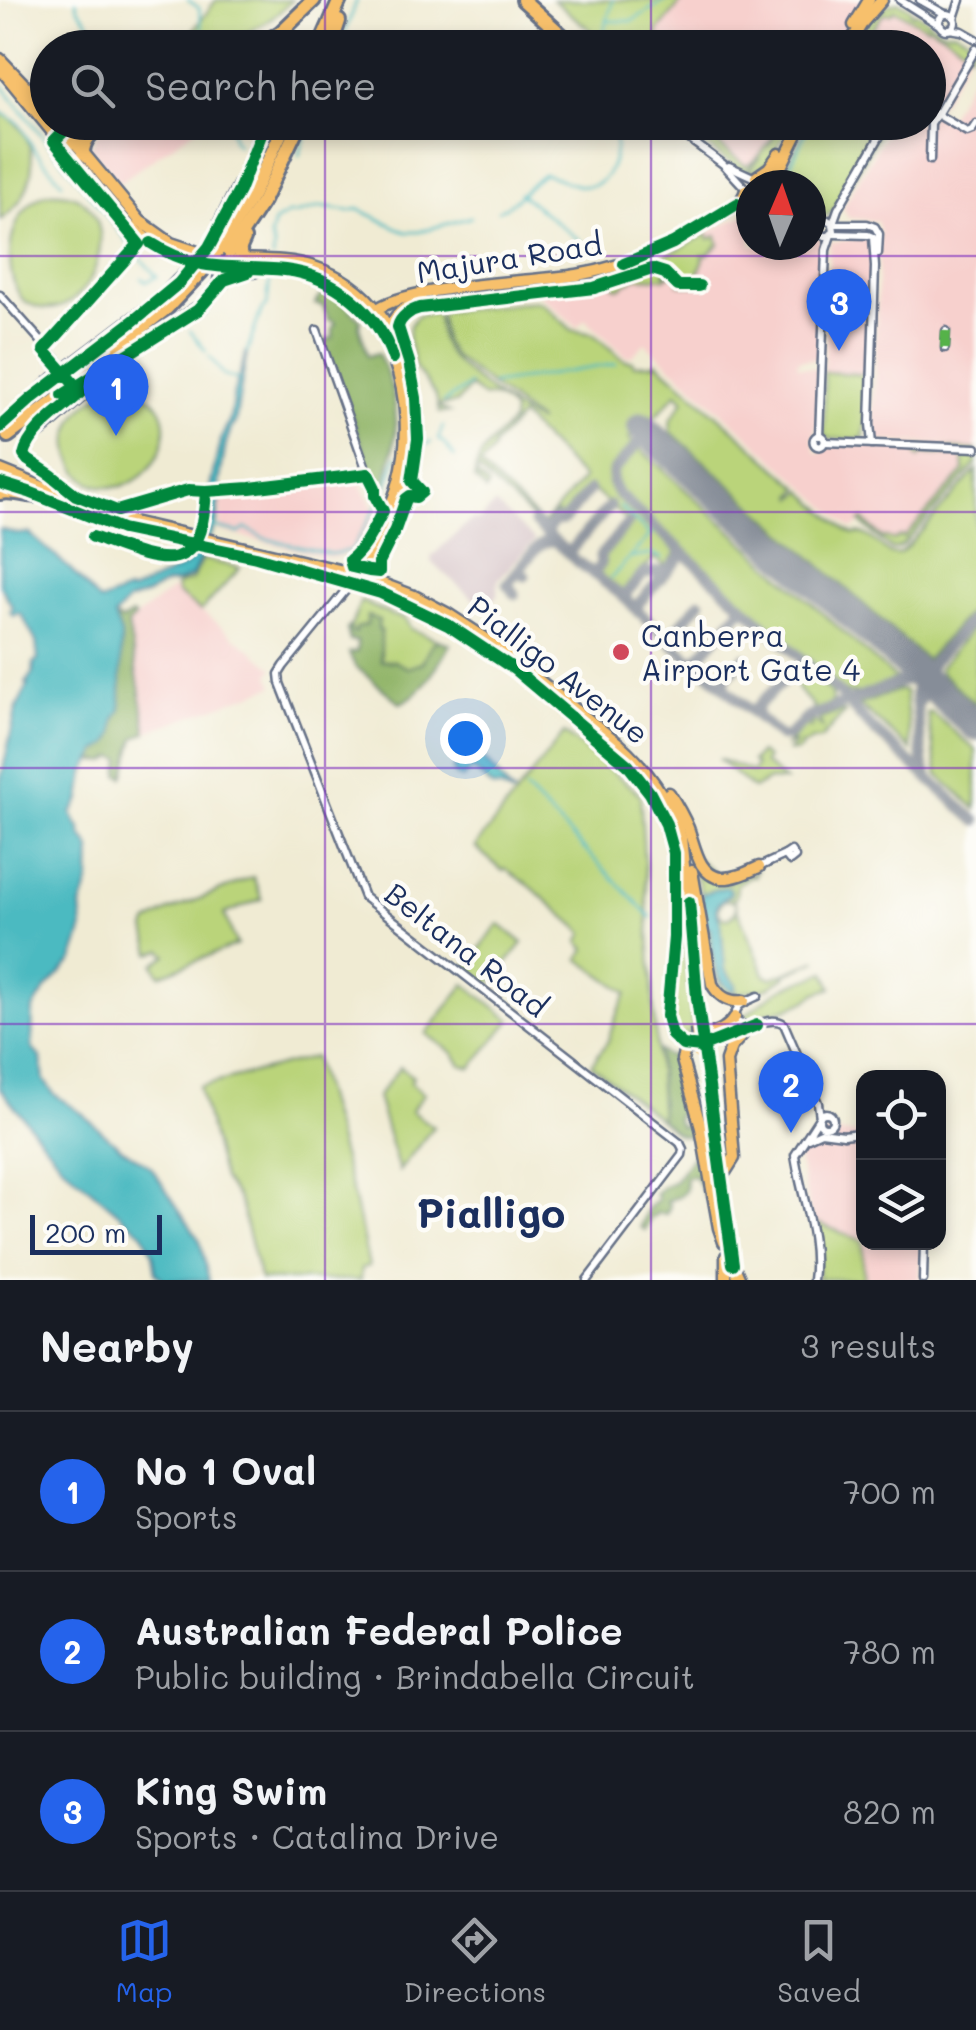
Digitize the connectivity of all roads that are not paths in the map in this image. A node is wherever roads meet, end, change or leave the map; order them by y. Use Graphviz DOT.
graph roads {
  1 [pos="314,0"];
  2 [pos="332,0"];
  3 [pos="344,0"];
  4 [pos="523,0"];
  5 [pos="868,0"];
  6 [pos="882,0"];
  7 [pos="900,0"];
  8 [pos="920,0"];
  9 [pos="958,3"];
  10 [pos="950,17"];
  11 [pos="944,28"];
  12 [pos="282,30"];
  13 [pos="318,30"];
  14 [pos="328,30"];
  15 [pos="335,30"];
  16 [pos="556,30"];
  17 [pos="853,30"];
  18 [pos="857,30"];
  19 [pos="962,31"];
  20 [pos="976,39"];
  21 [pos="976,49"];
  22 [pos="0,59"];
  23 [pos="0,68"];
  24 [pos="30,90"];
  25 [pos="30,96"];
  26 [pos="946,99"];
  27 [pos="946,119"];
  28 [pos="976,124"];
  29 [pos="75,140"];
  30 [pos="75,140"];
  31 [pos="259,140"];
  32 [pos="269,140"];
  33 [pos="278,140"];
  34 [pos="291,140"];
  35 [pos="690,140"];
  36 [pos="788,140"];
  37 [pos="791,140"];
  38 [pos="878,140"];
  39 [pos="931,140"];
  40 [pos="930,160"];
  41 [pos="723,164"];
  42 [pos="738,170"];
  43 [pos="764,170"];
  44 [pos="777,170"];
  45 [pos="736,180"];
  46 [pos="262,201"];
  47 [pos="736,204"];
  48 [pos="840,206"];
  49 [pos="826,221"];
  50 [pos="852,224"];
  51 [pos="832,235"];
  52 [pos="826,236"];
  53 [pos="826,250"];
  54 [pos="244,260"];
  55 [pos="826,260"];
  56 [pos="211,261"];
  57 [pos="281,265"];
  58 [pos="260,266"];
  59 [pos="315,267"];
  60 [pos="875,267"];
  61 [pos="220,284"];
  62 [pos="0,296"];
  63 [pos="420,297"];
  64 [pos="374,313"];
  65 [pos="316,330"];
  66 [pos="390,330"];
  67 [pos="946,332"];
  68 [pos="946,348"];
  69 [pos="64,367"];
  70 [pos="88,389"];
  71 [pos="3,436"];
  72 [pos="38,436"];
  73 [pos="869,444"];
  74 [pos="976,448"];
  75 [pos="0,470"];
  76 [pos="1,486"];
  77 [pos="395,493"];
  78 [pos="40,496"];
  79 [pos="380,497"];
  80 [pos="387,514"];
  81 [pos="183,538"];
  82 [pos="224,546"];
  83 [pos="250,549"];
  84 [pos="372,550"];
  85 [pos="356,578"];
  86 [pos="335,580"];
  87 [pos="381,582"];
  88 [pos="336,601"];
  89 [pos="619,744"];
  90 [pos="679,849"];
  91 [pos="786,854"];
  92 [pos="759,867"];
  93 [pos="758,996"];
  94 [pos="744,1001"];
  95 [pos="735,1017"];
  96 [pos="756,1025"];
  97 [pos="670,1031"];
  98 [pos="686,1046"];
  99 [pos="702,1054"];
  100 [pos="682,1066"];
  101 [pos="818,1103"];
  102 [pos="828,1114"];
  103 [pos="819,1118"];
  104 [pos="827,1126"];
  105 [pos="856,1133"];
  106 [pos="844,1135"];
  107 [pos="806,1138"];
  108 [pos="696,1139"];
  109 [pos="680,1144"];
  110 [pos="722,1178"];
  111 [pos="724,1242"];
  112 [pos="924,1250"];
  113 [pos="586,1280"];
  114 [pos="726,1280"];
  115 [pos="740,1280"];
  116 [pos="813,1280"];
  117 [pos="923,1280"];
  1 -- 12 [label="highway"];
  2 -- 13 [label="highway"];
  3 -- 14 [label="highway"];
  3 -- 15 [label="highway"];
  4 -- 16 [label="highway"];
  5 -- 17 [label="main road"];
  6 -- 18 [label="main road"];
  7 -- 11 [label="street"];
  8 -- 10 [label="street"];
  9 -- 10 [label="street"];
  10 -- 11 [label="street"];
  10 -- 11 [label="street"];
  10 -- 19 [label="street"];
  11 -- 19 [label="street"];
  19 -- 20 [label="street"];
  21 -- 26 [label="street"];
  22 -- 24 [label="main road"];
  23 -- 25 [label="main road"];
  27 -- 28 [label="street"];
  29 -- 56 [label="main road"];
  30 -- 56 [label="main road"];
  31 -- 56 [label="highway"];
  32 -- 56 [label="highway"];
  33 -- 56 [label="highway"];
  34 -- 46 [label="highway"];
  35 -- 41 [label="street"];
  36 -- 43 [label="main road"];
  37 -- 44 [label="main road"];
  38 -- 48 [label="street"];
  39 -- 40 [label="street"];
  41 -- 42 [label="street"];
  41 -- 45 [label="street"];
  46 -- 54 [label="highway"];
  46 -- 56 [label="highway"];
  47 -- 63 [label="main road, Majura Road"];
  48 -- 49 [label="street"];
  48 -- 50 [label="street"];
  49 -- 50 [label="street"];
  49 -- 51 [label="street"];
  50 -- 60 [label="street"];
  51 -- 52 [label="street"];
  51 -- 53 [label="street"];
  51 -- 60 [label="street"];
  54 -- 56 [label="main road"];
  54 -- 58 [label="main road"];
  55 -- 73 [label="street"];
  56 -- 58 [label="main road"];
  56 -- 61 [label="highway"];
  56 -- 71 [label="highway"];
  57 -- 58 [label="main road"];
  57 -- 59 [label="main road"];
  57 -- 64 [label="main road"];
  58 -- 61 [label="highway"];
  59 -- 63 [label="main road"];
  59 -- 64 [label="main road"];
  60 -- 73 [label="street"];
  61 -- 71 [label="highway"];
  62 -- 69 [label="street"];
  63 -- 64 [label="main road, Majura Road"];
  63 -- 66 [label="main road"];
  64 -- 66 [label="main road"];
  64 -- 77 [label="main road"];
  65 -- 79 [label="street"];
  66 -- 84 [label="main road"];
  67 -- 68 [label="street"];
  70 -- 72 [label="street"];
  73 -- 74 [label="street"];
  75 -- 81 [label="main road, Pialligo Avenue"];
  76 -- 78 [label="highway"];
  77 -- 79 [label="street"];
  77 -- 80 [label="main road"];
  78 -- 81 [label="main road, Pialligo Avenue"];
  79 -- 80 [label="street"];
  80 -- 84 [label="main road"];
  81 -- 82 [label="main road, Pialligo Avenue"];
  82 -- 83 [label="main road, Pialligo Avenue"];
  82 -- 86 [label="main road, Pialligo Avenue"];
  83 -- 84 [label="main road"];
  83 -- 85 [label="main road, Pialligo Avenue"];
  84 -- 85 [label="main road"];
  84 -- 87 [label="main road"];
  85 -- 86 [label="main road, Pialligo Avenue"];
  85 -- 87 [label="main road, Pialligo Avenue"];
  85 -- 88 [label="street, Beltana Road"];
  85 -- 90 [label="main road, Pialligo Avenue"];
  86 -- 88 [label="street"];
  87 -- 89 [label="main road, Pialligo Avenue"];
  88 -- 109 [label="street, Beltana Road"];
  89 -- 90 [label="main road, Pialligo Avenue"];
  89 -- 92 [label="main road"];
  90 -- 94 [label="main road"];
  90 -- 97 [label="main road"];
  90 -- 99 [label="main road, Pialligo Avenue, bridge"];
  91 -- 92 [label="street"];
  93 -- 94 [label="street"];
  94 -- 95 [label="street"];
  95 -- 96 [label="street"];
  95 -- 98 [label="main road"];
  96 -- 98 [label="main road"];
  96 -- 101 [label="street"];
  96 -- 110 [label="main road"];
  97 -- 98 [label="main road"];
  97 -- 100 [label="main road"];
  98 -- 100 [label="main road"];
  99 -- 110 [label="main road, Pialligo Avenue"];
  99 -- 111 [label="main road, Pialligo Avenue"];
  100 -- 108 [label="main road"];
  101 -- 102 [label="street"];
  101 -- 103 [label="street"];
  102 -- 103 [label="street"];
  102 -- 104 [label="street"];
  103 -- 104 [label="street"];
  103 -- 107 [label="street"];
  104 -- 106 [label="street"];
  104 -- 107 [label="street"];
  105 -- 106 [label="street"];
  106 -- 107 [label="street"];
  107 -- 116 [label="street"];
  108 -- 109 [label="street"];
  108 -- 111 [label="main road"];
  109 -- 113 [label="street"];
  110 -- 115 [label="main road, Pialligo Avenue"];
  111 -- 114 [label="main road, Pialligo Avenue"];
  112 -- 117 [label="street"];
}
